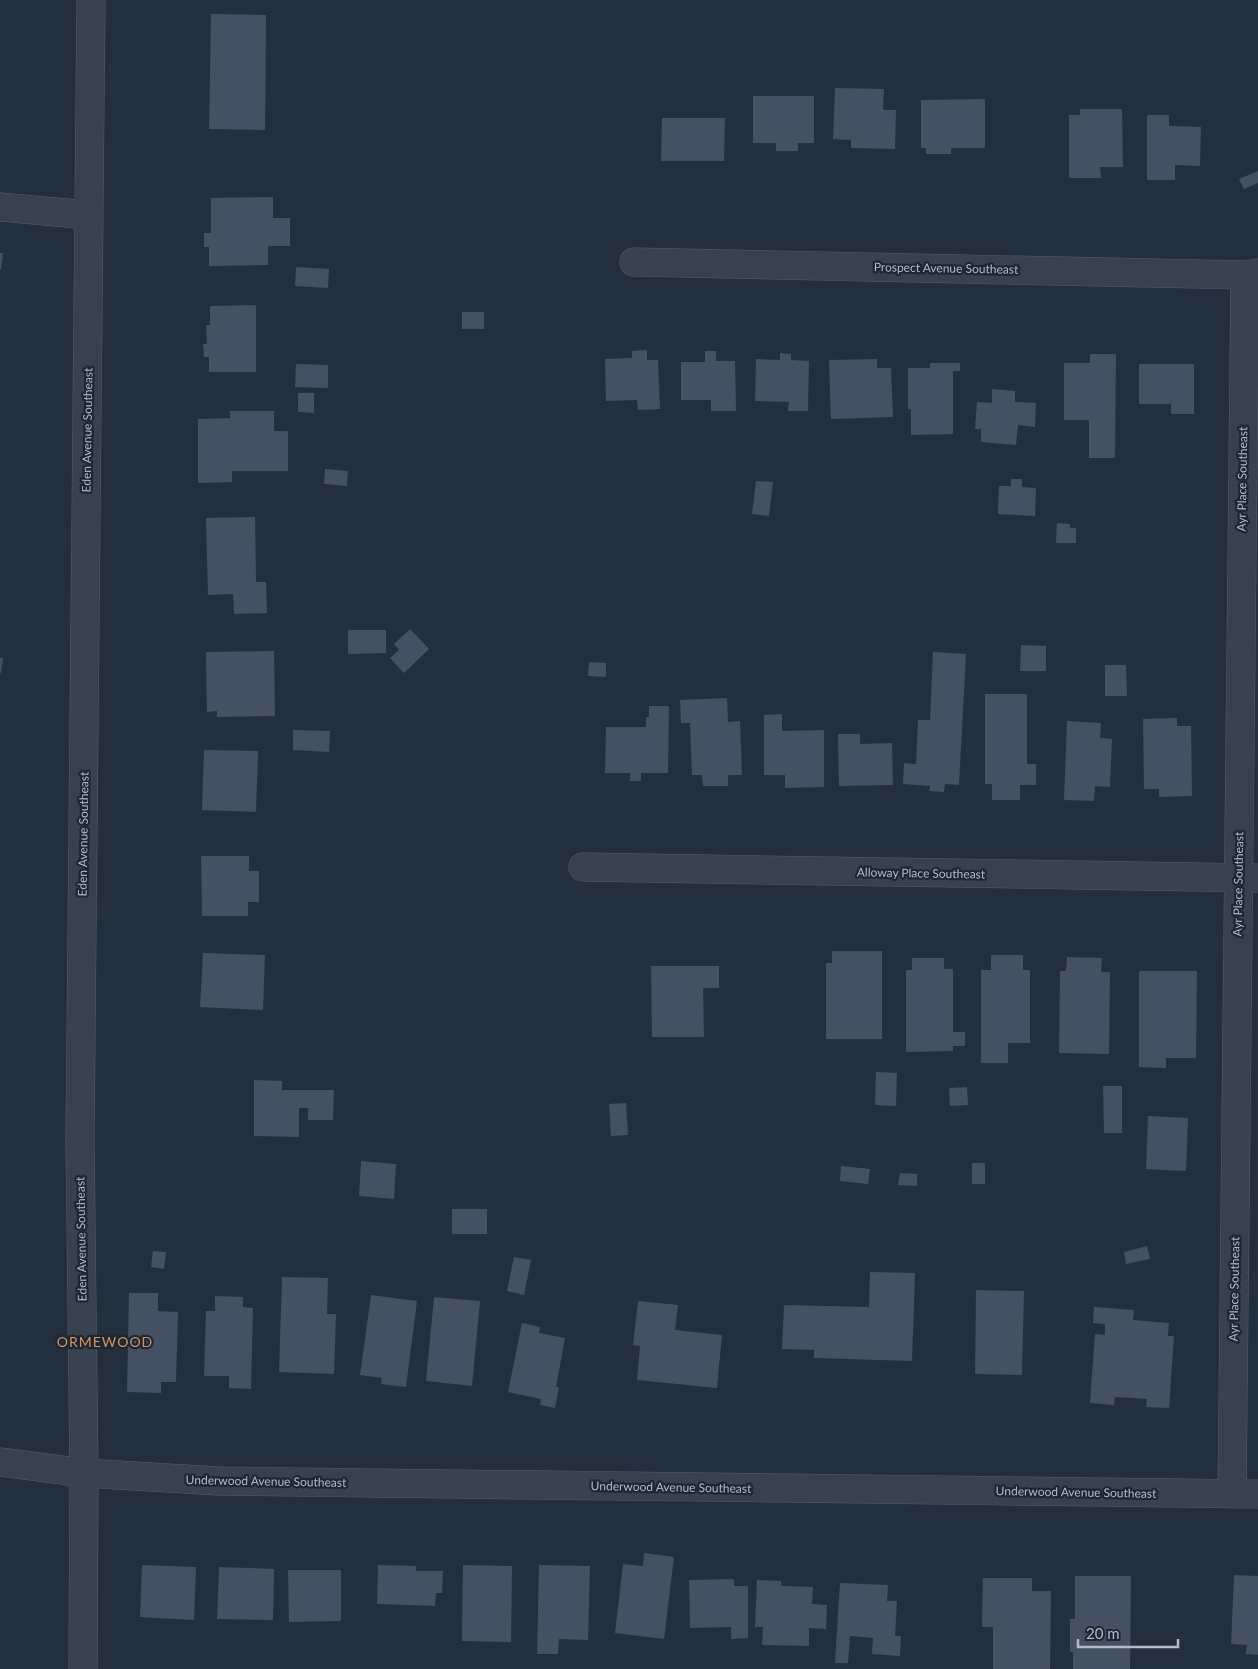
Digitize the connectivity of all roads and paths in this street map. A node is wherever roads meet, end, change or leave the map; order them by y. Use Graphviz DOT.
graph roads {
  1 [pos="91,0"];
  2 [pos="0,207"];
  3 [pos="89,215"];
  4 [pos="634,262"];
  5 [pos="1252,274"];
  6 [pos="583,867"];
  7 [pos="1248,878"];
  8 [pos="0,1462"];
  9 [pos="84,1474"];
  10 [pos="1245,1494"];
  11 [pos="83,1669"];
  1 -- 3 [label="street, Eden Avenue Southeast"];
  2 -- 3 [label="street"];
  3 -- 9 [label="street, Eden Avenue Southeast"];
  4 -- 5 [label="street, Prospect Avenue Southeast"];
  5 -- 7 [label="street, Ayr Place Southeast"];
  6 -- 7 [label="street, Alloway Place Southeast"];
  7 -- 10 [label="street, Ayr Place Southeast"];
  8 -- 9 [label="street, Underwood Avenue Southeast"];
  9 -- 10 [label="street, Underwood Avenue Southeast"];
  9 -- 11 [label="street, Eden Avenue Southeast"];
}
